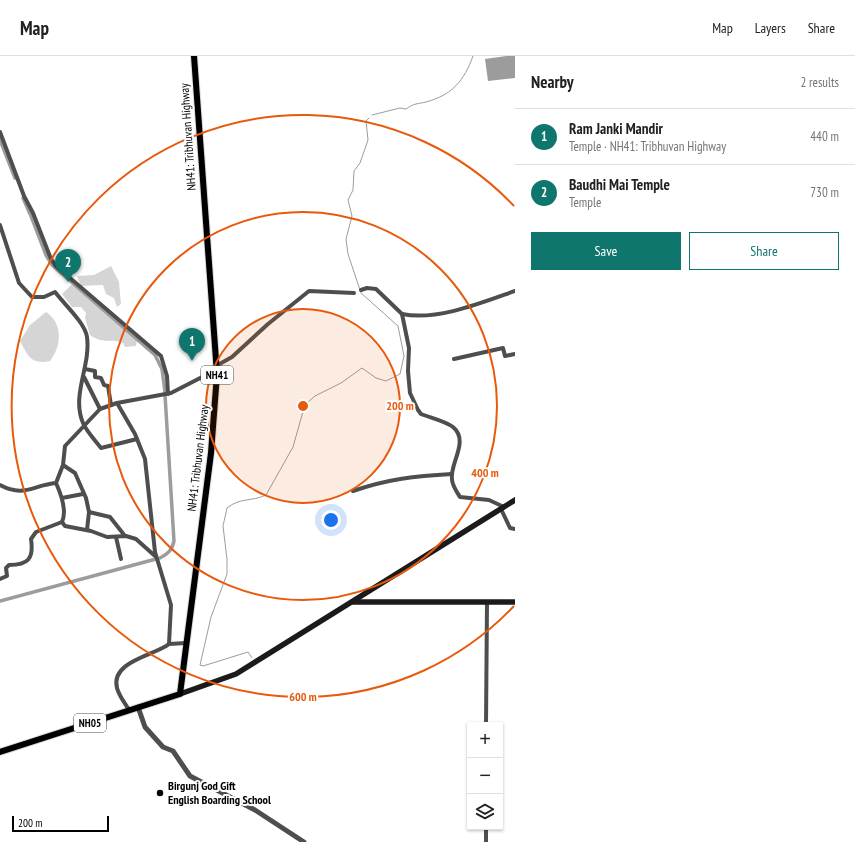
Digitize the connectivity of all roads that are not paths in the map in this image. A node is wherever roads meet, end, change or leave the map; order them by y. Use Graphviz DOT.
graph roads {
  1 [pos="194,56"];
  2 [pos="0,132"];
  3 [pos="0,225"];
  4 [pos="361,290"];
  5 [pos="515,291"];
  6 [pos="354,292"];
  7 [pos="402,314"];
  8 [pos="515,354"];
  9 [pos="454,359"];
  10 [pos="216,366"];
  11 [pos="85,369"];
  12 [pos="217,374"];
  13 [pos="84,378"];
  14 [pos="168,394"];
  15 [pos="117,403"];
  16 [pos="111,405"];
  17 [pos="100,410"];
  18 [pos="84,424"];
  19 [pos="137,439"];
  20 [pos="62,465"];
  21 [pos="452,474"];
  22 [pos="56,483"];
  23 [pos="0,485"];
  24 [pos="353,491"];
  25 [pos="83,494"];
  26 [pos="62,498"];
  27 [pos="515,500"];
  28 [pos="502,508"];
  29 [pos="89,512"];
  30 [pos="62,522"];
  31 [pos="515,529"];
  32 [pos="87,530"];
  33 [pos="125,536"];
  34 [pos="116,537"];
  35 [pos="156,556"];
  36 [pos="121,559"];
  37 [pos="0,578"];
  38 [pos="352,602"];
  39 [pos="487,602"];
  40 [pos="515,602"];
  41 [pos="186,643"];
  42 [pos="170,644"];
  43 [pos="180,694"];
  44 [pos="138,707"];
  45 [pos="129,710"];
  46 [pos="486,722"];
  47 [pos="0,752"];
  48 [pos="486,830"];
  49 [pos="304,842"];
  50 [pos="486,842"];
  1 -- 10 [label="highway, NH41: Tribhuvan Highway / NH41"];
  2 -- 14 [label="street"];
  3 -- 11 [label="street"];
  4 -- 7 [label="street"];
  5 -- 7 [label="street"];
  6 -- 10 [label="street"];
  7 -- 21 [label="street"];
  8 -- 9 [label="street"];
  10 -- 12 [label="highway, NH41: Tribhuvan Highway / NH41"];
  11 -- 13 [label="street"];
  11 -- 16 [label="street"];
  12 -- 14 [label="street"];
  12 -- 41 [label="highway, NH41: Tribhuvan Highway / NH41"];
  13 -- 17 [label="street"];
  13 -- 18 [label="street"];
  14 -- 15 [label="street"];
  15 -- 16 [label="street"];
  15 -- 19 [label="street"];
  16 -- 17 [label="street"];
  17 -- 18 [label="street"];
  18 -- 19 [label="street"];
  18 -- 20 [label="street"];
  19 -- 35 [label="street"];
  20 -- 22 [label="street"];
  20 -- 25 [label="street"];
  21 -- 24 [label="street"];
  21 -- 28 [label="street"];
  22 -- 23 [label="street"];
  22 -- 26 [label="street"];
  25 -- 26 [label="street"];
  25 -- 29 [label="street"];
  26 -- 30 [label="street"];
  27 -- 28 [label="main road, NH05"];
  28 -- 31 [label="street"];
  28 -- 38 [label="main road, NH05"];
  29 -- 32 [label="street"];
  29 -- 33 [label="street"];
  30 -- 32 [label="street"];
  30 -- 37 [label="street"];
  32 -- 34 [label="street"];
  33 -- 34 [label="street"];
  33 -- 35 [label="street"];
  34 -- 36 [label="street"];
  35 -- 42 [label="street"];
  38 -- 39 [label="main road"];
  38 -- 43 [label="main road, NH05"];
  39 -- 40 [label="main road"];
  39 -- 46 [label="street"];
  41 -- 42 [label="street"];
  41 -- 43 [label="highway, NH41: Tribhuvan Highway / NH41"];
  42 -- 45 [label="street"];
  43 -- 44 [label="highway, NH05"];
  44 -- 45 [label="highway, NH05"];
  44 -- 49 [label="street"];
  45 -- 47 [label="highway, NH05"];
  48 -- 50 [label="street"];
}
